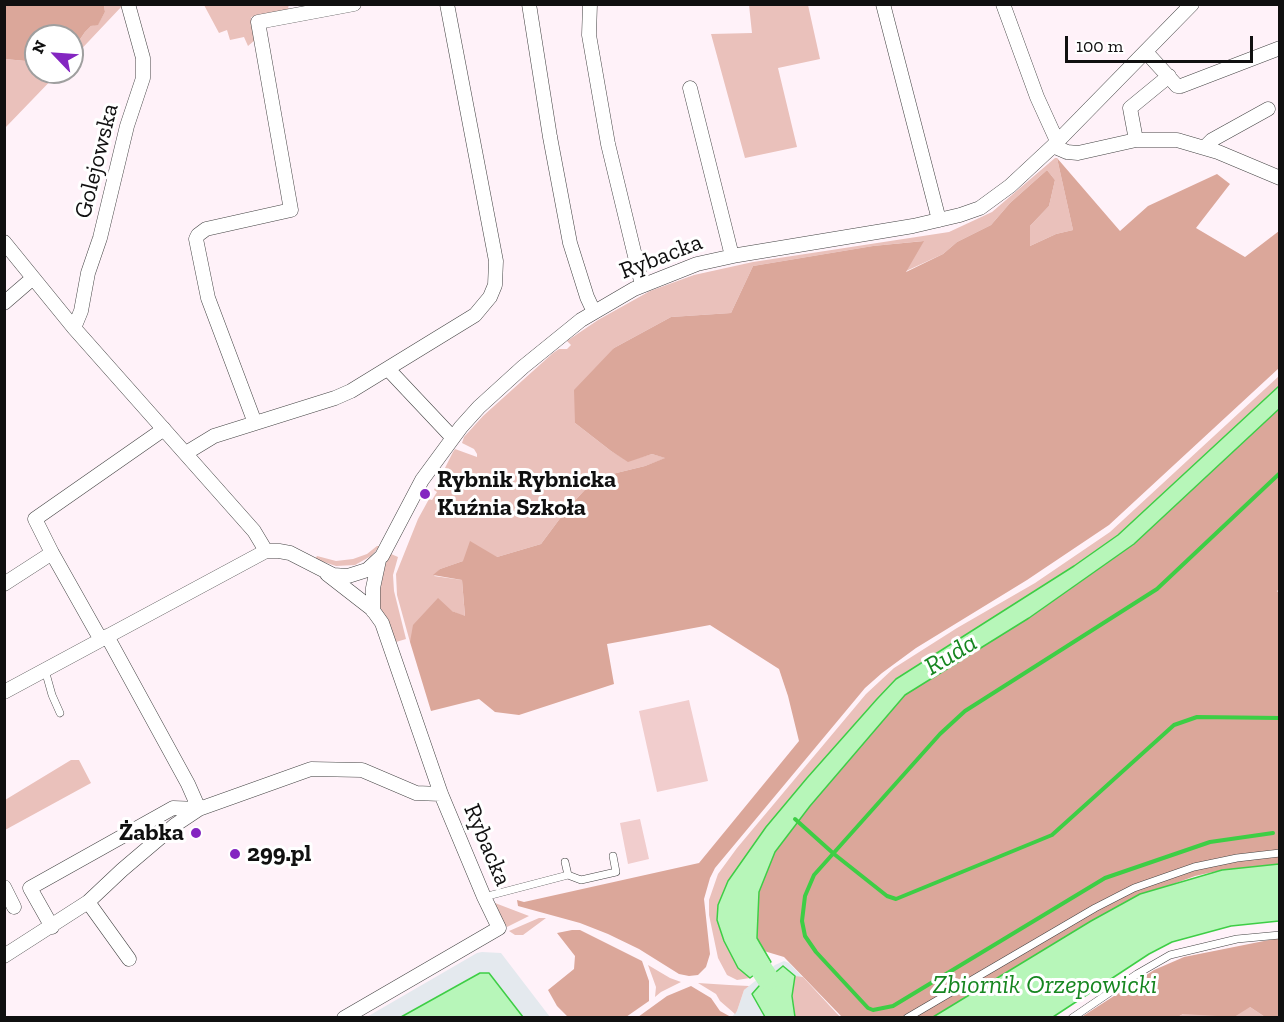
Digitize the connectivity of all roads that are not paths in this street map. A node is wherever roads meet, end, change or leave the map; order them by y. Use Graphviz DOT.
graph roads {
  1 [pos="128,4"];
  2 [pos="354,4"];
  3 [pos="529,4"];
  4 [pos="590,4"];
  5 [pos="883,4"];
  6 [pos="1003,4"];
  7 [pos="1192,4"];
  8 [pos="450,6"];
  9 [pos="1280,48"];
  10 [pos="1146,52"];
  11 [pos="1169,76"];
  12 [pos="690,88"];
  13 [pos="1268,109"];
  14 [pos="1136,140"];
  15 [pos="1055,143"];
  16 [pos="1204,148"];
  17 [pos="1280,178"];
  18 [pos="939,220"];
  19 [pos="4,242"];
  20 [pos="732,256"];
  21 [pos="33,278"];
  22 [pos="642,285"];
  23 [pos="4,303"];
  24 [pos="594,312"];
  25 [pos="74,328"];
  26 [pos="388,369"];
  27 [pos="255,423"];
  28 [pos="164,429"];
  29 [pos="452,437"];
  30 [pos="186,453"];
  31 [pos="266,551"];
  32 [pos="52,553"];
  33 [pos="379,560"];
  34 [pos="325,572"];
  35 [pos="4,584"];
  36 [pos="373,611"];
  37 [pos="104,638"];
  38 [pos="45,670"];
  39 [pos="4,693"];
  40 [pos="60,712"];
  41 [pos="441,794"];
  42 [pos="199,809"];
  43 [pos="1280,853"];
  44 [pos="613,856"];
  45 [pos="565,862"];
  46 [pos="568,876"];
  47 [pos="4,887"];
  48 [pos="484,897"];
  49 [pos="88,902"];
  50 [pos="14,907"];
  51 [pos="52,927"];
  52 [pos="1280,935"];
  53 [pos="4,956"];
  54 [pos="129,959"];
  55 [pos="344,1017"];
  56 [pos="907,1017"];
  57 [pos="1072,1017"];
  1 -- 25 [label="street, Golejowska"];
  2 -- 27 [label="street"];
  3 -- 24 [label="street"];
  4 -- 22 [label="street"];
  5 -- 18 [label="street"];
  6 -- 15 [label="street"];
  7 -- 10 [label="street, Rybacka"];
  8 -- 26 [label="street"];
  9 -- 11 [label="street"];
  10 -- 11 [label="street"];
  10 -- 15 [label="street, Rybacka"];
  11 -- 14 [label="street"];
  12 -- 20 [label="street"];
  13 -- 16 [label="street"];
  14 -- 15 [label="street"];
  14 -- 16 [label="street"];
  15 -- 18 [label="street, Rybacka"];
  16 -- 17 [label="street"];
  18 -- 20 [label="street, Rybacka"];
  19 -- 21 [label="street"];
  20 -- 22 [label="street, Rybacka"];
  21 -- 23 [label="street"];
  21 -- 25 [label="street"];
  22 -- 24 [label="street, Rybacka"];
  24 -- 29 [label="street, Rybacka"];
  25 -- 28 [label="street"];
  26 -- 27 [label="street"];
  26 -- 29 [label="street"];
  27 -- 30 [label="street"];
  28 -- 30 [label="street"];
  28 -- 32 [label="street"];
  29 -- 33 [label="street, Rybacka"];
  30 -- 31 [label="street"];
  31 -- 34 [label="street"];
  31 -- 37 [label="street"];
  32 -- 35 [label="street"];
  32 -- 37 [label="street"];
  33 -- 34 [label="street"];
  33 -- 36 [label="street, Rybacka"];
  34 -- 36 [label="street, Rybacka"];
  36 -- 41 [label="street, Rybacka"];
  37 -- 38 [label="street"];
  37 -- 42 [label="street"];
  38 -- 39 [label="street"];
  38 -- 40 [label="lane"];
  41 -- 42 [label="street"];
  41 -- 48 [label="street, Rybacka"];
  42 -- 49 [label="street"];
  42 -- 51 [label="street"];
  43 -- 56 [label="lane"];
  44 -- 46 [label="lane"];
  45 -- 46 [label="lane"];
  46 -- 48 [label="lane"];
  47 -- 50 [label="street"];
  48 -- 55 [label="street, Rybacka"];
  49 -- 51 [label="street"];
  49 -- 54 [label="street"];
  51 -- 53 [label="street"];
  52 -- 57 [label="lane"];
}
